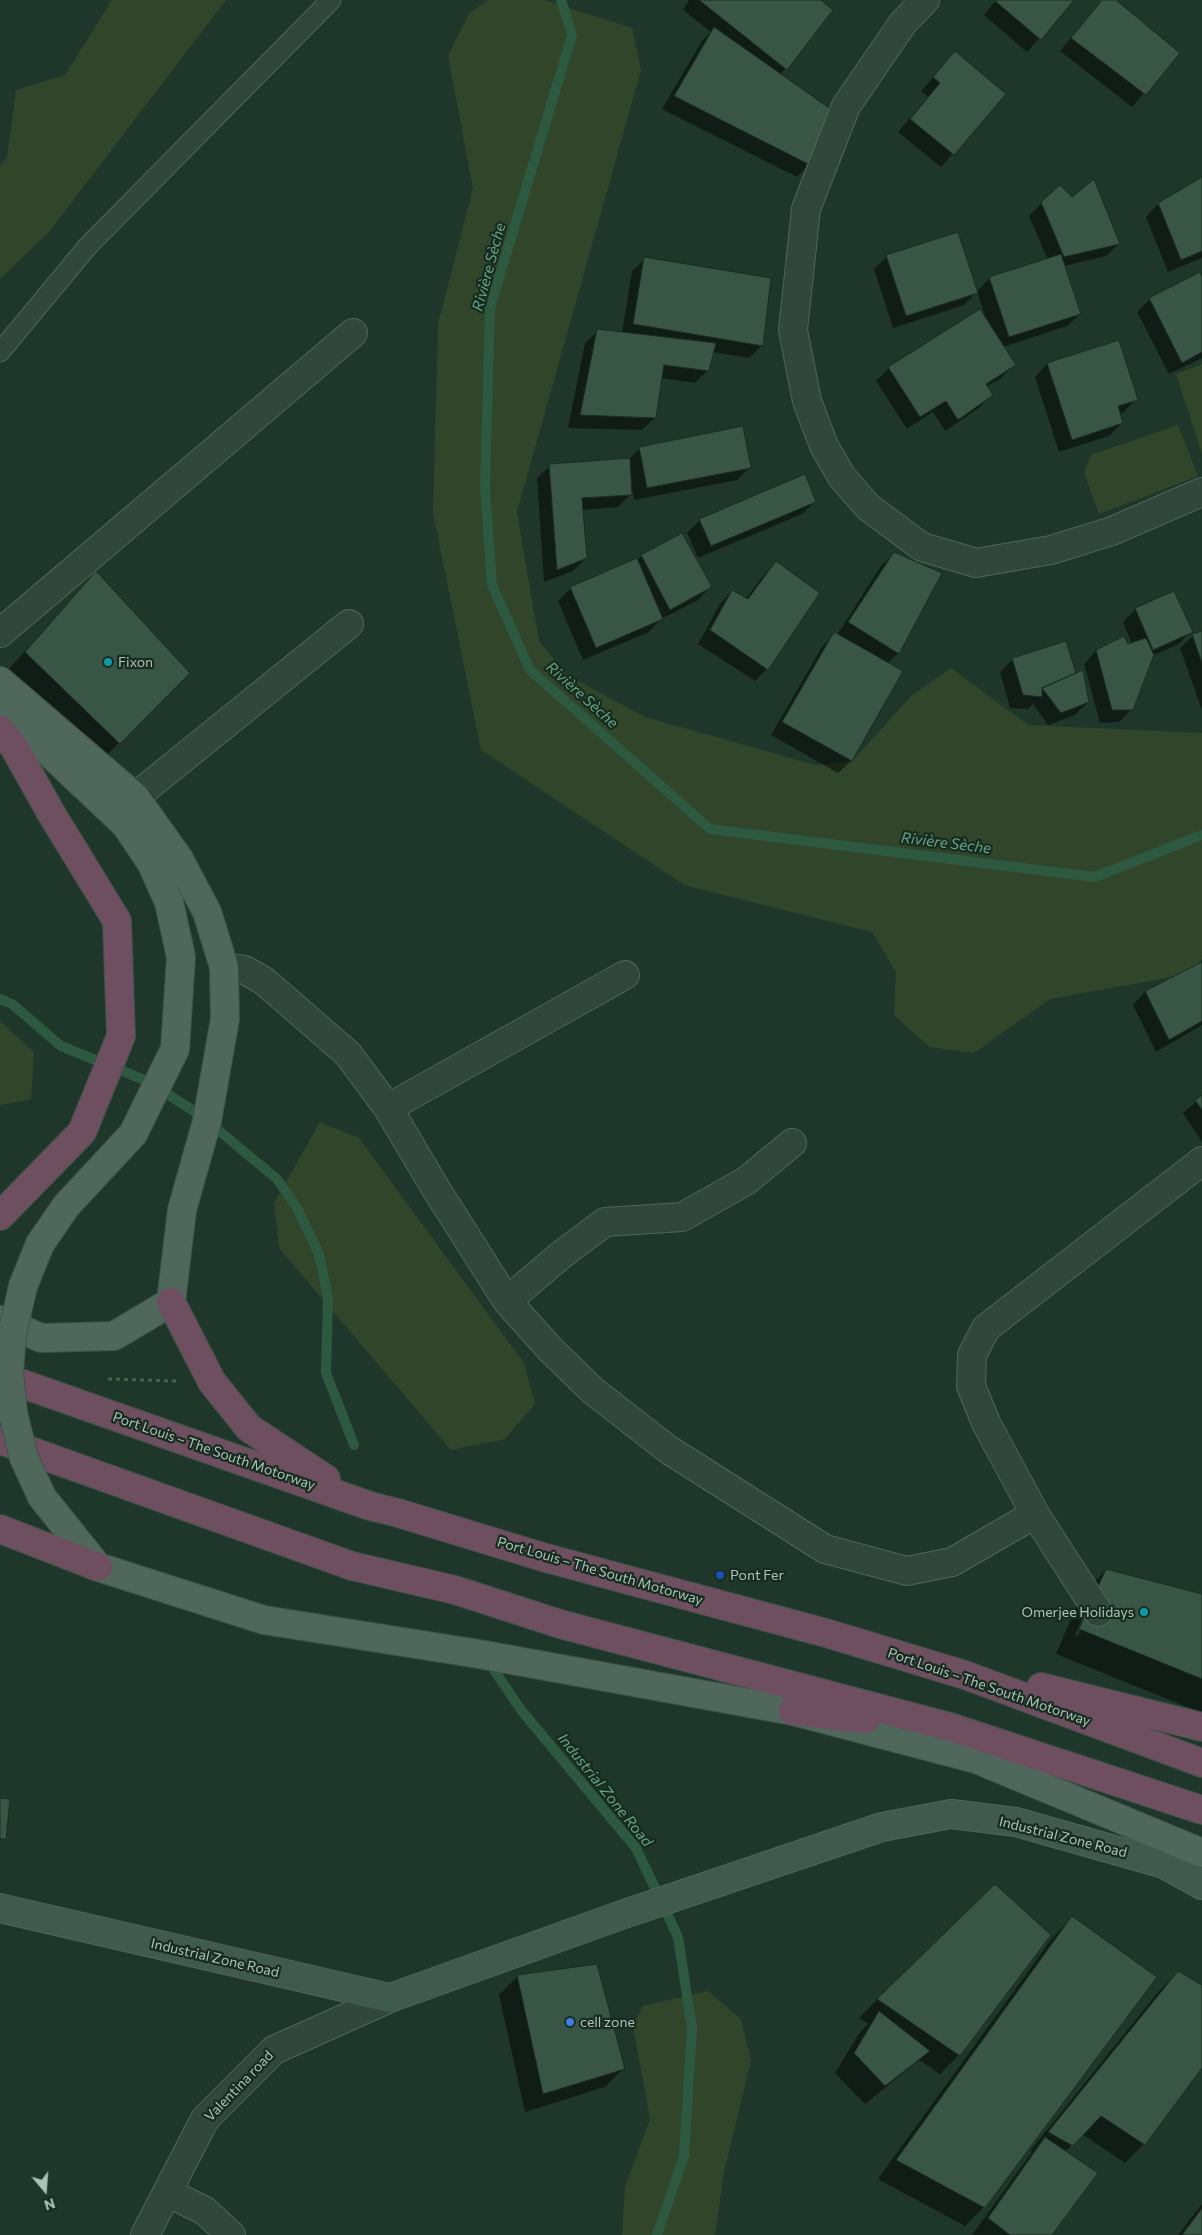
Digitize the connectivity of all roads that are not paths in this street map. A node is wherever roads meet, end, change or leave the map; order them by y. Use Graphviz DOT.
graph roads {
  1 [pos="331,0"];
  2 [pos="925,0"];
  3 [pos="353,333"];
  4 [pos="0,352"];
  5 [pos="1202,492"];
  6 [pos="349,624"];
  7 [pos="0,633"];
  8 [pos="0,682"];
  9 [pos="0,706"];
  10 [pos="0,730"];
  11 [pos="135,797"];
  12 [pos="224,967"];
  13 [pos="625,976"];
  14 [pos="388,1108"];
  15 [pos="792,1143"];
  16 [pos="1202,1161"];
  17 [pos="0,1216"];
  18 [pos="507,1301"];
  19 [pos="171,1302"];
  20 [pos="0,1320"];
  21 [pos="0,1376"];
  22 [pos="0,1440"];
  23 [pos="370,1506"];
  24 [pos="1035,1514"];
  25 [pos="0,1529"];
  26 [pos="98,1567"];
  27 [pos="1098,1612"];
  28 [pos="826,1633"];
  29 [pos="793,1712"];
  30 [pos="950,1727"];
  31 [pos="1202,1727"];
  32 [pos="1202,1763"];
  33 [pos="1202,1810"];
  34 [pos="1202,1853"];
  35 [pos="1202,1884"];
  36 [pos="0,1908"];
  37 [pos="390,1998"];
  38 [pos="167,2192"];
  39 [pos="145,2235"];
  40 [pos="231,2235"];
  1 -- 4 [label="lane"];
  2 -- 5 [label="street"];
  3 -- 7 [label="street"];
  6 -- 11 [label="street"];
  8 -- 11 [label="main road"];
  9 -- 26 [label="main road, bridge"];
  10 -- 17 [label="highway"];
  11 -- 12 [label="main road"];
  12 -- 14 [label="street"];
  12 -- 19 [label="main road"];
  13 -- 14 [label="street"];
  14 -- 18 [label="street"];
  15 -- 18 [label="street"];
  16 -- 24 [label="street"];
  18 -- 24 [label="street"];
  19 -- 20 [label="main road"];
  19 -- 23 [label="highway"];
  21 -- 23 [label="highway, Port Louis – The South Motorway"];
  22 -- 30 [label="highway"];
  23 -- 28 [label="highway, Port Louis – The South Motorway"];
  24 -- 27 [label="street"];
  25 -- 26 [label="highway"];
  26 -- 29 [label="main road"];
  28 -- 31 [label="highway"];
  28 -- 32 [label="highway, Port Louis – The South Motorway"];
  29 -- 30 [label="highway"];
  29 -- 34 [label="main road"];
  30 -- 33 [label="highway"];
  35 -- 37 [label="street, Industrial Zone Road"];
  36 -- 37 [label="street, Industrial Zone Road"];
  37 -- 38 [label="street, Valentina road"];
  38 -- 39 [label="street, Valentina road"];
  38 -- 40 [label="street"];
}
